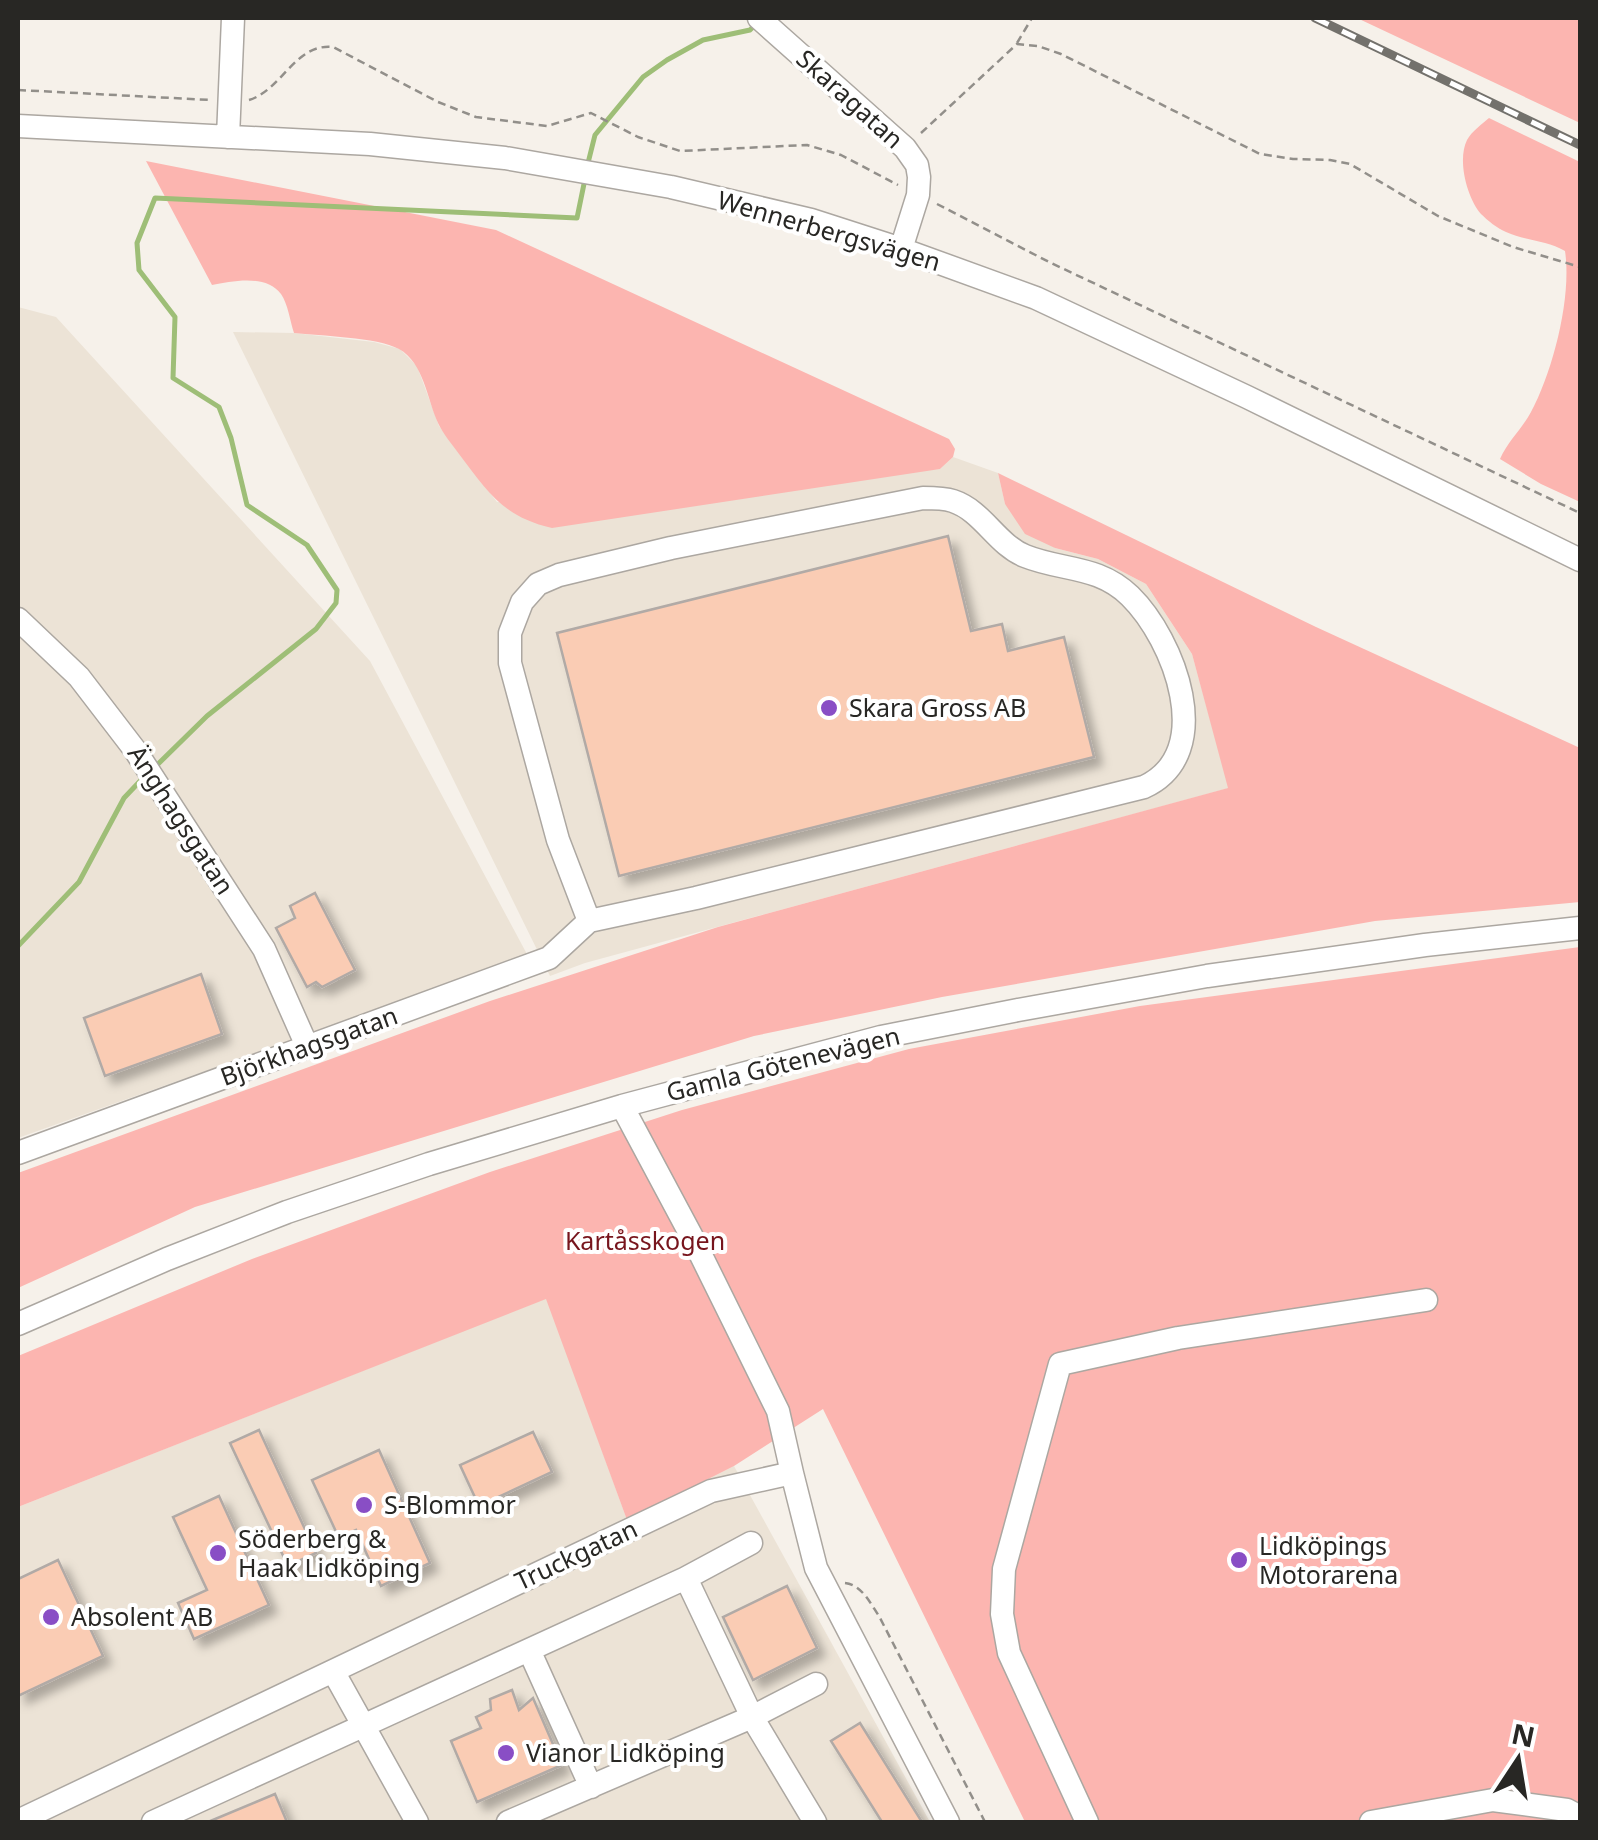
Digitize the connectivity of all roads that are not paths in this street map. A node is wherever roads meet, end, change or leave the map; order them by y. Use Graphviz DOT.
graph roads {
  1 [pos="233,18"];
  2 [pos="759,18"];
  3 [pos="18,126"];
  4 [pos="228,136"];
  5 [pos="901,249"];
  6 [pos="1580,560"];
  7 [pos="18,619"];
  8 [pos="589,921"];
  9 [pos="1580,928"];
  10 [pos="307,1046"];
  11 [pos="622,1106"];
  12 [pos="18,1153"];
  13 [pos="1426,1300"];
  14 [pos="18,1324"];
  15 [pos="792,1472"];
  16 [pos="750,1543"];
  17 [pos="686,1578"];
  18 [pos="529,1650"];
  19 [pos="333,1672"];
  20 [pos="816,1684"];
  21 [pos="752,1717"];
  22 [pos="364,1728"];
  23 [pos="590,1787"];
  24 [pos="1580,1817"];
  25 [pos="18,1821"];
  26 [pos="153,1822"];
  27 [pos="417,1822"];
  28 [pos="508,1822"];
  29 [pos="815,1822"];
  30 [pos="948,1822"];
  31 [pos="1087,1822"];
  32 [pos="1371,1822"];
  1 -- 4 [label="street"];
  2 -- 5 [label="street, Skaragatan"];
  3 -- 4 [label="street, Wennerbergsvägen"];
  4 -- 5 [label="street, Wennerbergsvägen"];
  5 -- 6 [label="street, Wennerbergsvägen"];
  7 -- 10 [label="street, Änghagsgatan"];
  8 -- 8 [label="street"];
  8 -- 10 [label="street, Björkhagsgatan"];
  9 -- 11 [label="street, Gamla Götenevägen"];
  10 -- 12 [label="street, Björkhagsgatan"];
  11 -- 14 [label="street, Gamla Götenevägen"];
  11 -- 15 [label="street"];
  13 -- 31 [label="street"];
  15 -- 19 [label="street, Truckgatan"];
  15 -- 30 [label="street"];
  16 -- 17 [label="street"];
  17 -- 18 [label="street"];
  17 -- 21 [label="street"];
  18 -- 22 [label="street"];
  18 -- 23 [label="street"];
  19 -- 22 [label="street"];
  19 -- 25 [label="street, Truckgatan"];
  20 -- 21 [label="street"];
  21 -- 23 [label="street"];
  21 -- 29 [label="street"];
  22 -- 26 [label="street"];
  22 -- 27 [label="street"];
  23 -- 28 [label="street"];
  24 -- 32 [label="street"];
}
